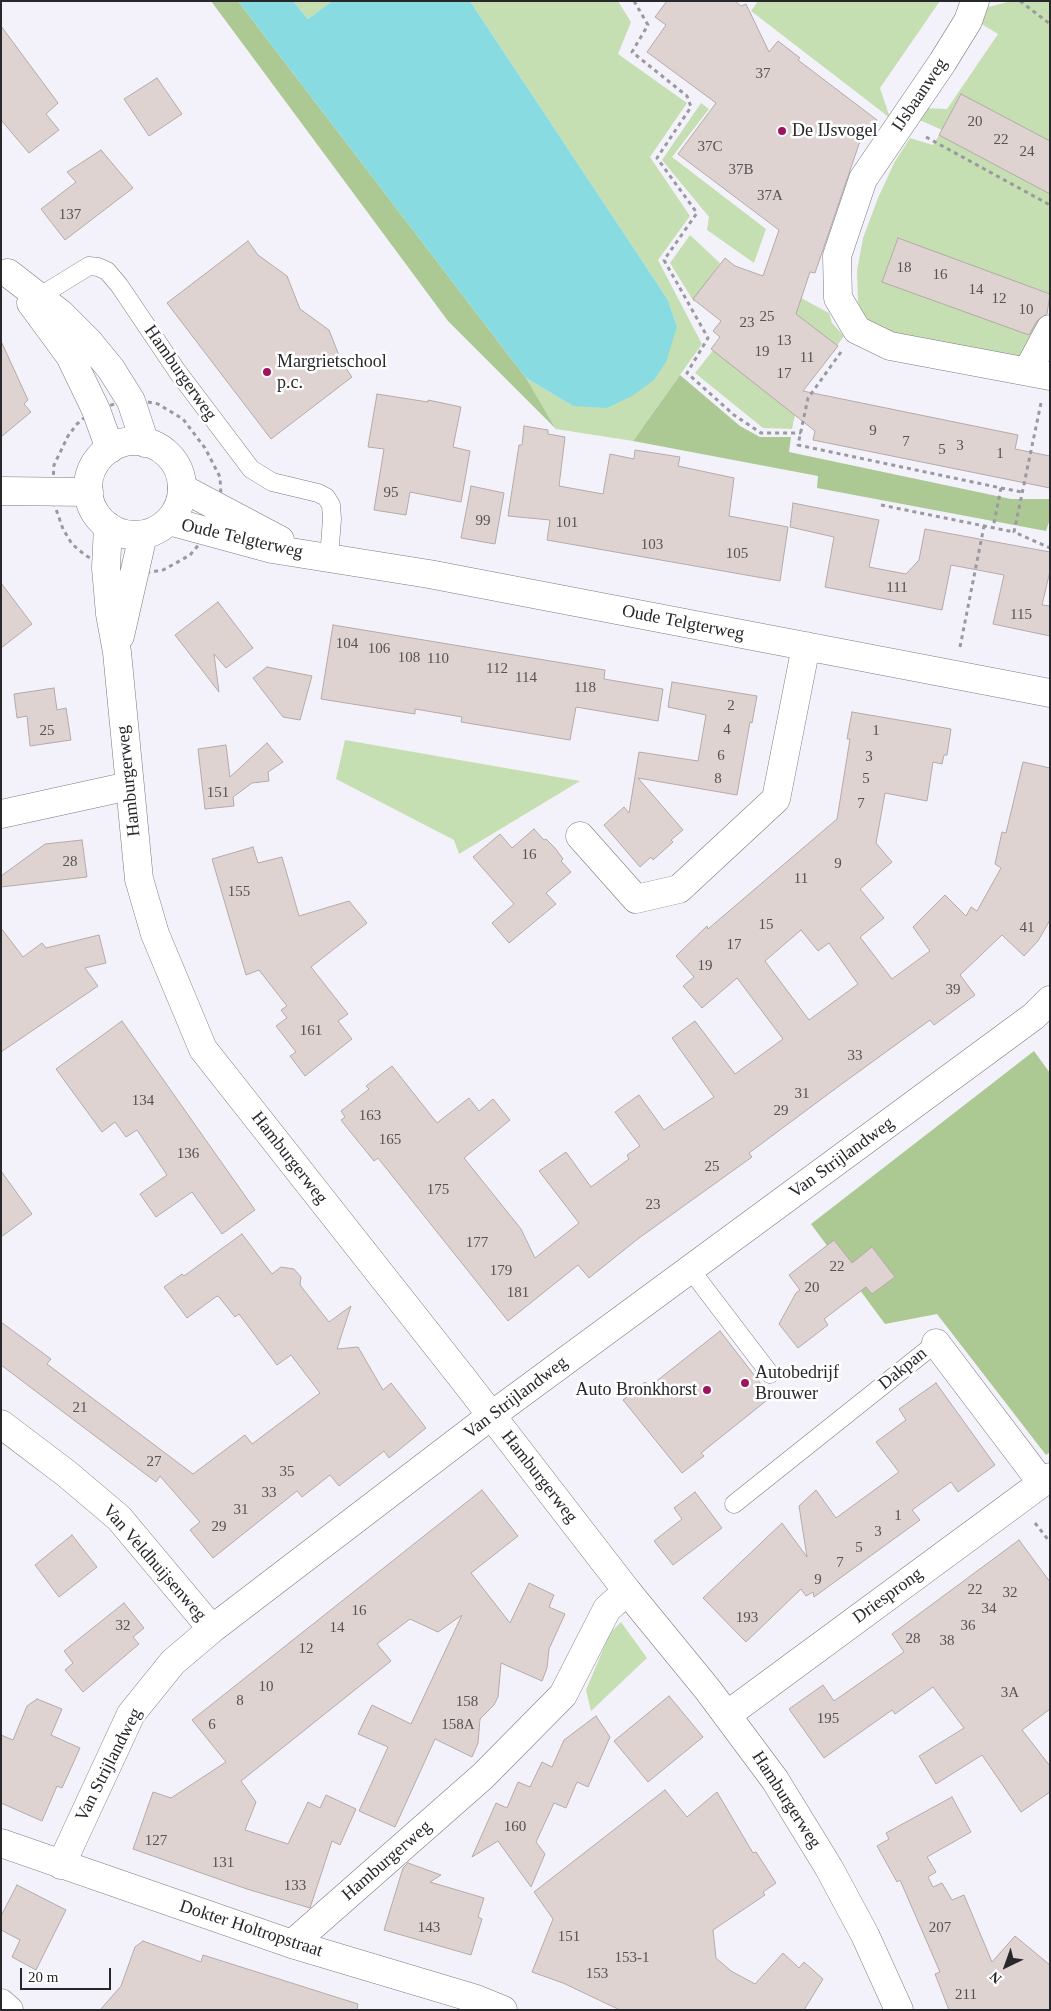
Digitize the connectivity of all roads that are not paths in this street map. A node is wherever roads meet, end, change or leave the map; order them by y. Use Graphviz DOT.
graph roads {
  1 [pos="975,1"];
  2 [pos="5,269"];
  3 [pos="34,299"];
  4 [pos="1050,329"];
  5 [pos="1042,374"];
  6 [pos="145,443"];
  7 [pos="110,449"];
  8 [pos="182,488"];
  9 [pos="1,491"];
  10 [pos="89,492"];
  11 [pos="169,521"];
  12 [pos="108,526"];
  13 [pos="143,535"];
  14 [pos="322,557"];
  15 [pos="806,646"];
  16 [pos="117,652"];
  17 [pos="1050,693"];
  18 [pos="129,786"];
  19 [pos="1,814"];
  20 [pos="580,836"];
  21 [pos="1050,1000"];
  22 [pos="690,1269"];
  23 [pos="936,1343"];
  24 [pos="770,1374"];
  25 [pos="492,1415"];
  26 [pos="1,1424"];
  27 [pos="1046,1480"];
  28 [pos="734,1504"];
  29 [pos="627,1591"];
  30 [pos="212,1629"];
  31 [pos="727,1715"];
  32 [pos="1,1843"];
  33 [pos="61,1865"];
  34 [pos="292,1944"];
  35 [pos="1,2003"];
  36 [pos="899,2008"];
  37 [pos="9,2010"];
  38 [pos="503,2010"];
  1 -- 5 [label="street, IJsbaanweg"];
  2 -- 3 [label="street"];
  3 -- 6 [label="street"];
  3 -- 7 [label="street"];
  3 -- 14 [label="lane, Hamburgerweg"];
  4 -- 5 [label="street"];
  6 -- 7 [label="street"];
  6 -- 8 [label="street"];
  7 -- 10 [label="street"];
  8 -- 11 [label="street"];
  8 -- 14 [label="street, Oude Telgterweg"];
  9 -- 10 [label="street"];
  10 -- 12 [label="street"];
  11 -- 13 [label="street"];
  11 -- 14 [label="street, Oude Telgterweg"];
  12 -- 13 [label="street"];
  12 -- 16 [label="street, Hamburgerweg"];
  13 -- 16 [label="street, Hamburgerweg"];
  14 -- 15 [label="street, Oude Telgterweg"];
  15 -- 17 [label="street, Oude Telgterweg"];
  15 -- 20 [label="street"];
  16 -- 18 [label="street, Hamburgerweg"];
  18 -- 19 [label="street"];
  18 -- 25 [label="street, Hamburgerweg"];
  21 -- 22 [label="street, Van Strijlandweg"];
  22 -- 24 [label="lane"];
  22 -- 25 [label="street, Van Strijlandweg"];
  23 -- 27 [label="street, Dakpan"];
  23 -- 28 [label="lane, Dakpan"];
  25 -- 29 [label="street, Hamburgerweg"];
  25 -- 30 [label="street, Van Strijlandweg"];
  26 -- 30 [label="street, Van Veldhuijsenweg"];
  27 -- 31 [label="street, Driesprong"];
  29 -- 31 [label="street, Hamburgerweg"];
  29 -- 34 [label="street, Hamburgerweg"];
  30 -- 33 [label="street, Van Strijlandweg"];
  31 -- 36 [label="street, Hamburgerweg"];
  32 -- 33 [label="street, Dokter Holtropstraat"];
  33 -- 34 [label="street, Dokter Holtropstraat"];
  34 -- 38 [label="street, Dokter Holtropstraat"];
  35 -- 37 [label="street"];
}
